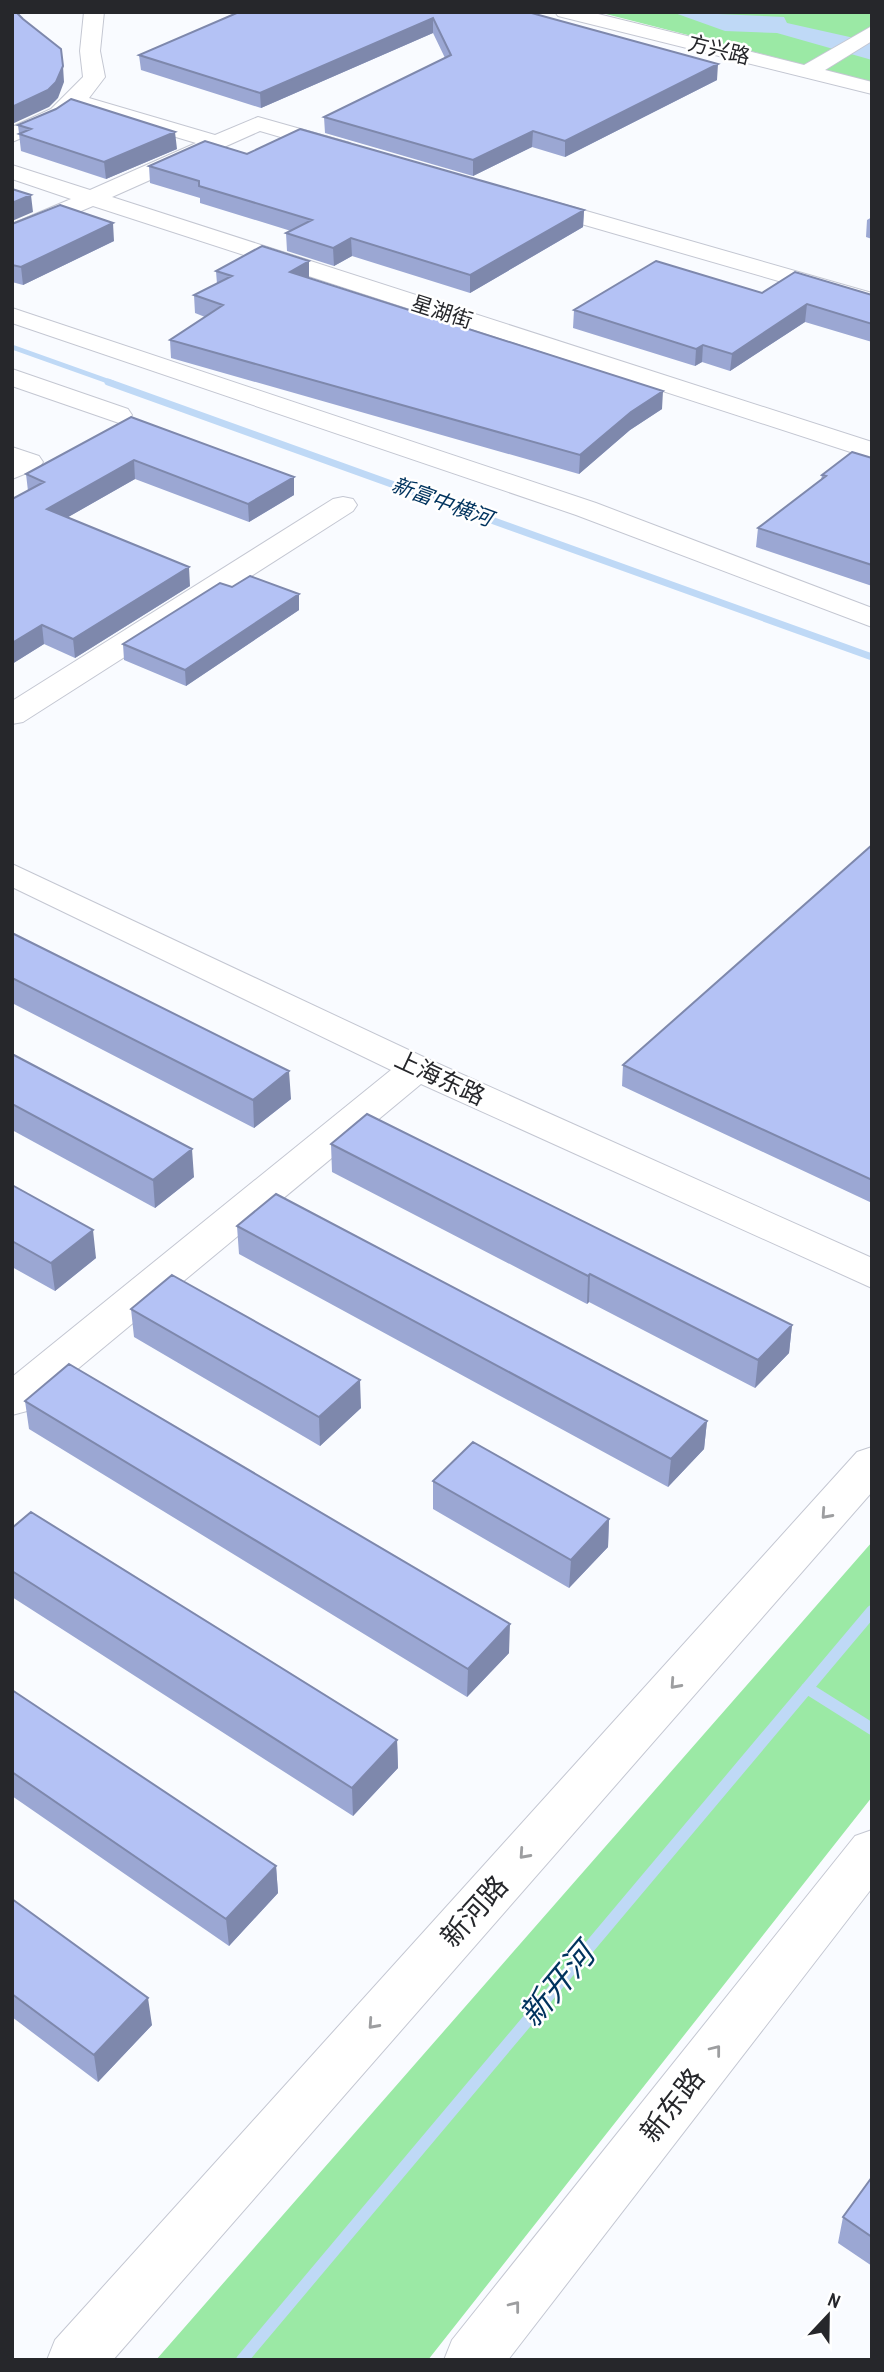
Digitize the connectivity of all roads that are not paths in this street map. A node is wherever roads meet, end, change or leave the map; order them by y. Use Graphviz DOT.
graph roads {
  1 [pos="94,12"];
  2 [pos="565,12"];
  3 [pos="871,33"];
  4 [pos="807,72"];
  5 [pos="872,88"];
  6 [pos="77,101"];
  7 [pos="12,135"];
  8 [pos="214,142"];
  9 [pos="364,154"];
  10 [pos="12,172"];
  11 [pos="510,196"];
  12 [pos="91,199"];
  13 [pos="12,233"];
  14 [pos="872,301"];
  15 [pos="12,315"];
  16 [pos="12,377"];
  17 [pos="119,415"];
  18 [pos="872,451"];
  19 [pos="12,455"];
  20 [pos="12,471"];
  21 [pos="344,505"];
  22 [pos="872,618"];
  23 [pos="12,715"];
  24 [pos="12,874"];
  25 [pos="417,1068"];
  26 [pos="872,1274"];
  27 [pos="12,1399"];
  28 [pos="872,1463"];
  29 [pos="872,1851"];
  30 [pos="75,2360"];
  31 [pos="472,2360"];
  1 -- 6 [label="street"];
  2 -- 4 [label="street, 方兴路"];
  3 -- 4 [label="street"];
  4 -- 5 [label="street, 方兴路"];
  6 -- 7 [label="street"];
  6 -- 8 [label="street"];
  8 -- 9 [label="street"];
  8 -- 12 [label="street"];
  10 -- 12 [label="street, 星湖街"];
  11 -- 14 [label="street"];
  12 -- 13 [label="street"];
  12 -- 18 [label="street, 星湖街"];
  15 -- 22 [label="street"];
  16 -- 17 [label="street"];
  19 -- 20 [label="street"];
  21 -- 23 [label="street"];
  24 -- 25 [label="street, 上海东路"];
  25 -- 26 [label="street, 上海东路"];
  25 -- 27 [label="street"];
  28 -- 30 [label="street, 新河路, one-way"];
  31 -- 29 [label="street, 新东路, one-way"];
}
